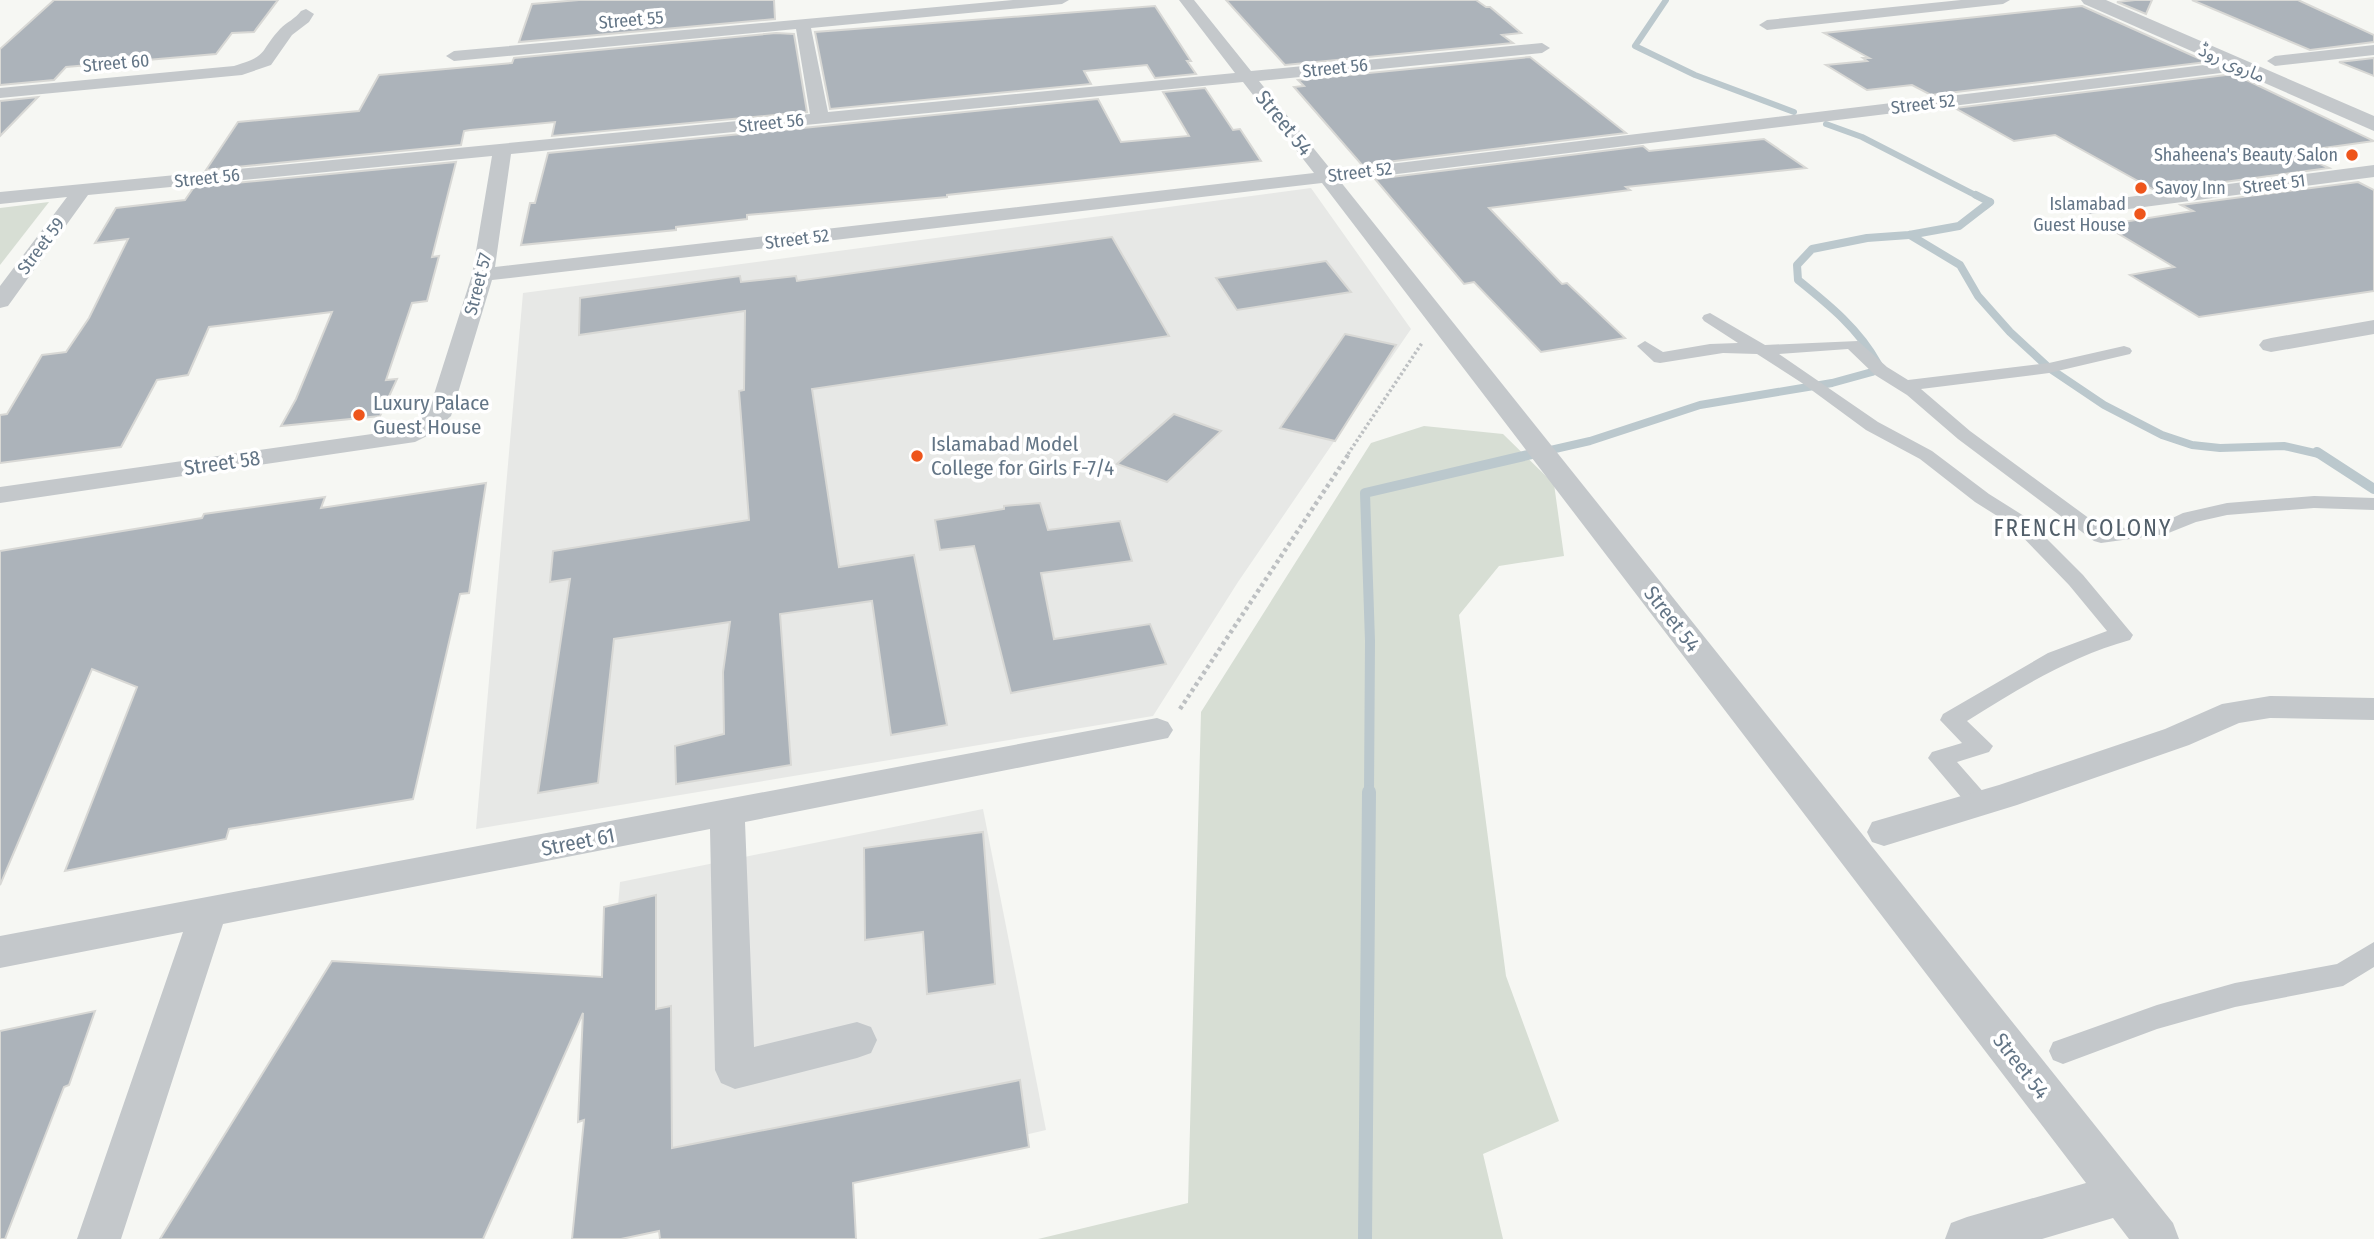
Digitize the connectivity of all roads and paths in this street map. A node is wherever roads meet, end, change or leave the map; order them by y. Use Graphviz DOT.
graph roads {
  1 [pos="1062,0"];
  2 [pos="1186,0"];
  3 [pos="2003,0"];
  4 [pos="2091,0"];
  5 [pos="2133,0"];
  6 [pos="306,15"];
  7 [pos="803,24"];
  8 [pos="1767,24"];
  9 [pos="1542,48"];
  10 [pos="2374,50"];
  11 [pos="454,56"];
  12 [pos="2275,61"];
  13 [pos="2237,66"];
  14 [pos="1247,77"];
  15 [pos="0,93"];
  16 [pos="2374,104"];
  17 [pos="820,118"];
  18 [pos="2374,124"];
  19 [pos="502,149"];
  20 [pos="2374,171"];
  21 [pos="1327,177"];
  22 [pos="82,190"];
  23 [pos="0,198"];
  24 [pos="2090,208"];
  25 [pos="483,275"];
  26 [pos="0,301"];
  27 [pos="1438,318"];
  28 [pos="1710,318"];
  29 [pos="2374,327"];
  30 [pos="2271,345"];
  31 [pos="1645,346"];
  32 [pos="1761,350"];
  33 [pos="2124,351"];
  34 [pos="1904,386"];
  35 [pos="439,416"];
  36 [pos="0,495"];
  37 [pos="2372,504"];
  38 [pos="2374,709"];
  39 [pos="1157,730"];
  40 [pos="1981,803"];
  41 [pos="727,813"];
  42 [pos="1884,832"];
  43 [pos="208,914"];
  44 [pos="0,952"];
  45 [pos="2374,953"];
  46 [pos="857,1040"];
  47 [pos="2063,1051"];
  48 [pos="2122,1194"];
  49 [pos="99,1239"];
  50 [pos="1967,1239"];
  51 [pos="2157,1239"];
  1 -- 7 [label="street, Street 55"];
  2 -- 14 [label="street, Street 54"];
  3 -- 8 [label="street"];
  4 -- 13 [label="street, ماروی روڈ"];
  5 -- 12 [label="street, ماروی روڈ"];
  6 -- 15 [label="street, Street 60"];
  7 -- 11 [label="street, Street 55"];
  7 -- 17 [label="street"];
  9 -- 14 [label="street, Street 56"];
  10 -- 12 [label="street"];
  12 -- 13 [label="street"];
  12 -- 16 [label="street, ماروی روڈ"];
  13 -- 18 [label="street, ماروی روڈ"];
  13 -- 21 [label="street, Street 52"];
  14 -- 17 [label="street, Street 56"];
  14 -- 21 [label="street, Street 54"];
  17 -- 19 [label="street, Street 56"];
  19 -- 22 [label="street, Street 56"];
  19 -- 25 [label="street, Street 57"];
  20 -- 24 [label="street, Street 51"];
  21 -- 25 [label="street, Street 52"];
  21 -- 27 [label="street, Street 54"];
  22 -- 23 [label="street, Street 56"];
  22 -- 26 [label="street, Street 59"];
  25 -- 35 [label="street, Street 57"];
  27 -- 39 [label="path"];
  27 -- 48 [label="street, Street 54"];
  28 -- 32 [label="street"];
  29 -- 30 [label="street"];
  31 -- 32 [label="street"];
  32 -- 34 [label="street"];
  32 -- 40 [label="street"];
  33 -- 34 [label="street"];
  34 -- 37 [label="street"];
  35 -- 36 [label="street, Street 58"];
  38 -- 40 [label="street"];
  39 -- 41 [label="street, Street 61"];
  40 -- 42 [label="street"];
  41 -- 43 [label="street, Street 61"];
  41 -- 46 [label="street"];
  43 -- 44 [label="street, Street 61"];
  43 -- 49 [label="street"];
  45 -- 47 [label="street"];
  48 -- 50 [label="street"];
  48 -- 51 [label="street, Street 54"];
}
